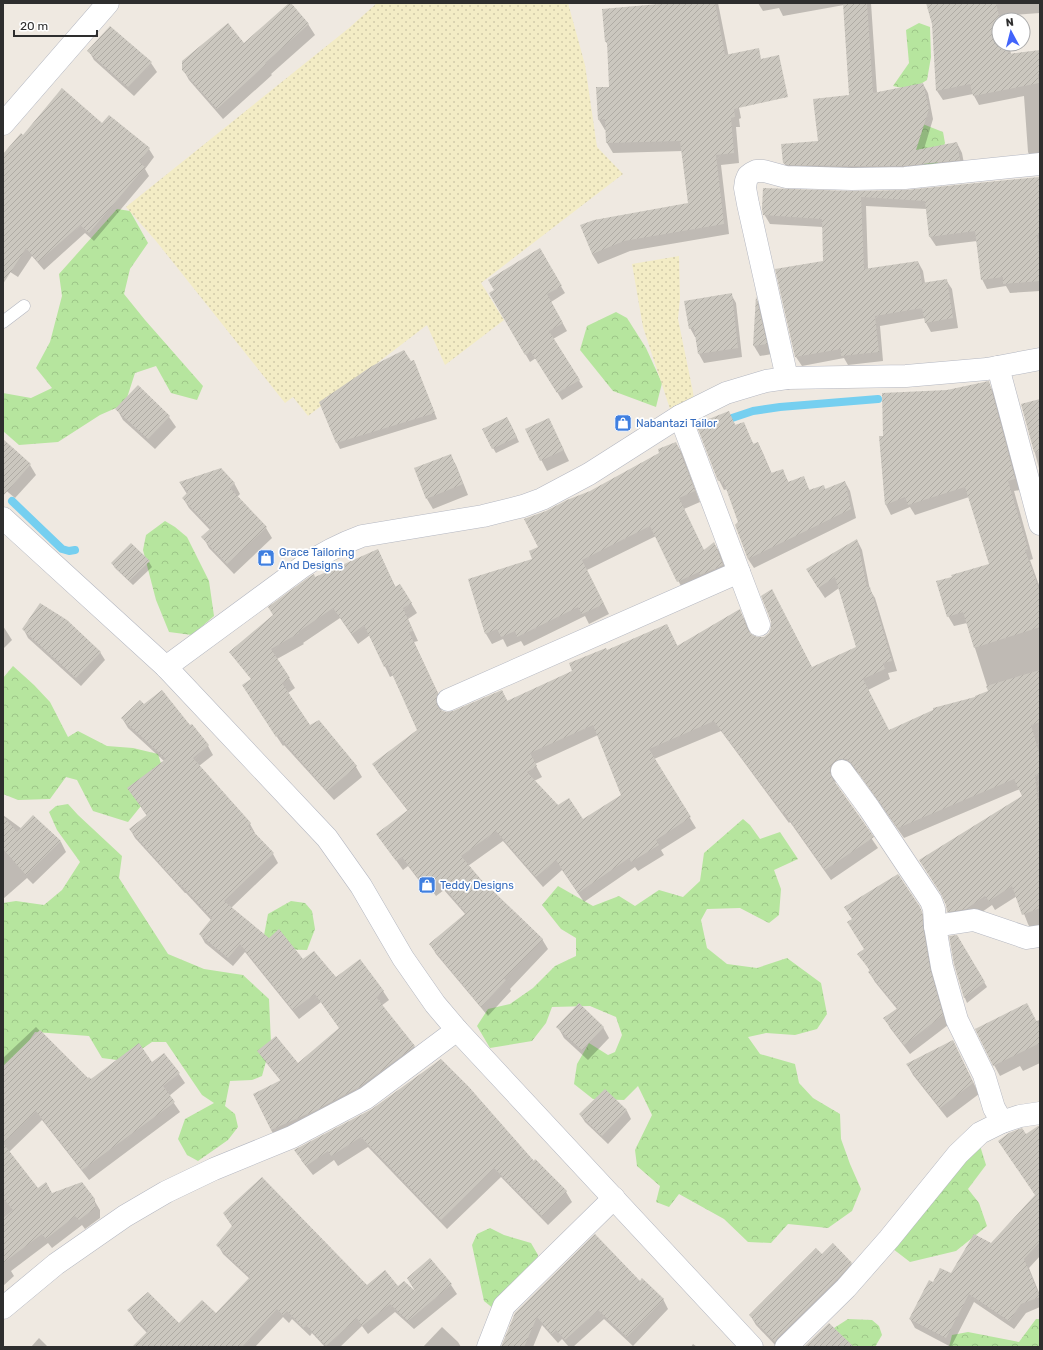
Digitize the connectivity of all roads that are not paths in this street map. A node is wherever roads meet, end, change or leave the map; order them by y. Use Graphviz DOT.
graph roads {
  1 [pos="108,3"];
  2 [pos="3,124"];
  3 [pos="1040,164"];
  4 [pos="24,306"];
  5 [pos="3,322"];
  6 [pos="1040,359"];
  7 [pos="998,367"];
  8 [pos="787,378"];
  9 [pos="680,416"];
  10 [pos="3,518"];
  11 [pos="1040,524"];
  12 [pos="739,572"];
  13 [pos="759,625"];
  14 [pos="166,667"];
  15 [pos="448,700"];
  16 [pos="842,771"];
  17 [pos="935,926"];
  18 [pos="1040,936"];
  19 [pos="457,1030"];
  20 [pos="1040,1113"];
  21 [pos="1002,1122"];
  22 [pos="614,1198"];
  23 [pos="3,1308"];
  24 [pos="488,1347"];
  25 [pos="752,1347"];
  26 [pos="786,1347"];
  1 -- 2 [label="street"];
  3 -- 8 [label="street"];
  4 -- 5 [label="lane"];
  6 -- 7 [label="street"];
  7 -- 8 [label="street"];
  7 -- 11 [label="street"];
  8 -- 9 [label="street"];
  9 -- 12 [label="street"];
  9 -- 14 [label="street"];
  10 -- 14 [label="street"];
  12 -- 13 [label="street"];
  12 -- 15 [label="street"];
  14 -- 19 [label="street"];
  16 -- 17 [label="street"];
  17 -- 18 [label="street"];
  17 -- 21 [label="street"];
  19 -- 22 [label="street"];
  19 -- 23 [label="street"];
  20 -- 21 [label="street"];
  21 -- 26 [label="street"];
  22 -- 24 [label="street"];
  22 -- 25 [label="street"];
}
